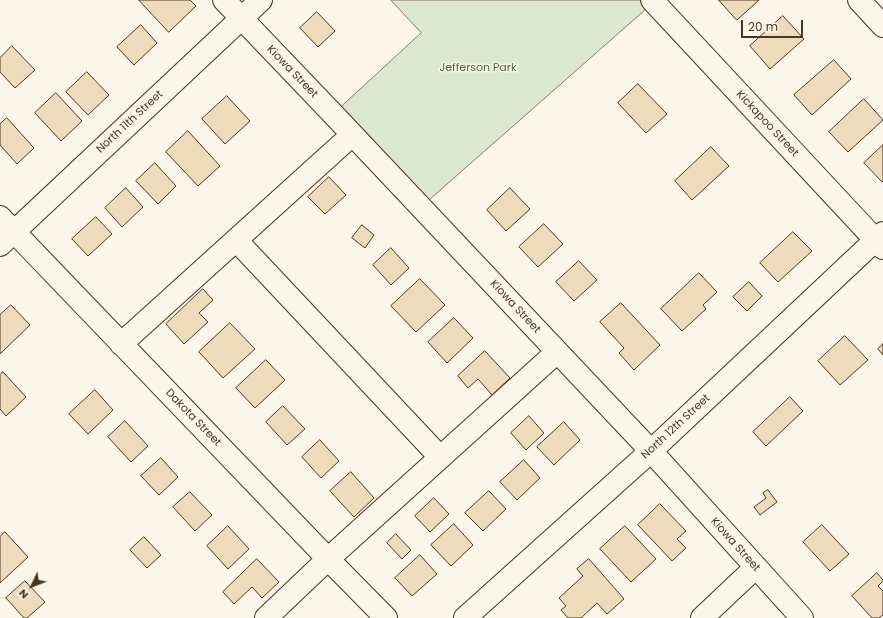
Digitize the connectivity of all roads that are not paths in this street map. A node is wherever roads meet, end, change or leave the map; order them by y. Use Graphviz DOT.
graph roads {
  1 [pos="224,0"];
  2 [pos="261,0"];
  3 [pos="652,0"];
  4 [pos="859,0"];
  5 [pos="241,19"];
  6 [pos="883,26"];
  7 [pos="352,134"];
  8 [pos="5,231"];
  9 [pos="236,240"];
  10 [pos="881,240"];
  11 [pos="121,344"];
  12 [pos="557,352"];
  13 [pos="651,451"];
  14 [pos="440,457"];
  15 [pos="328,559"];
  16 [pos="756,568"];
  17 [pos="266,618"];
  18 [pos="386,618"];
  19 [pos="465,618"];
  20 [pos="702,618"];
  21 [pos="802,618"];
  1 -- 5 [label="street, Kiowa Street"];
  2 -- 5 [label="street, North 11th Street"];
  3 -- 10 [label="street, Kickapoo Street"];
  4 -- 6 [label="street"];
  5 -- 7 [label="street, Kiowa Street"];
  5 -- 8 [label="street, North 11th Street"];
  7 -- 9 [label="street"];
  7 -- 12 [label="street, Kiowa Street"];
  8 -- 11 [label="street, Dakota Street"];
  9 -- 11 [label="street"];
  9 -- 14 [label="street"];
  10 -- 13 [label="street, North 12th Street"];
  11 -- 15 [label="street, Dakota Street"];
  12 -- 13 [label="street, Kiowa Street"];
  12 -- 14 [label="street"];
  13 -- 16 [label="street, Kiowa Street"];
  13 -- 19 [label="street, North 12th Street"];
  14 -- 15 [label="street"];
  15 -- 17 [label="street"];
  15 -- 18 [label="street, Dakota Street"];
  16 -- 20 [label="street"];
  16 -- 21 [label="street, Kiowa Street"];
}
